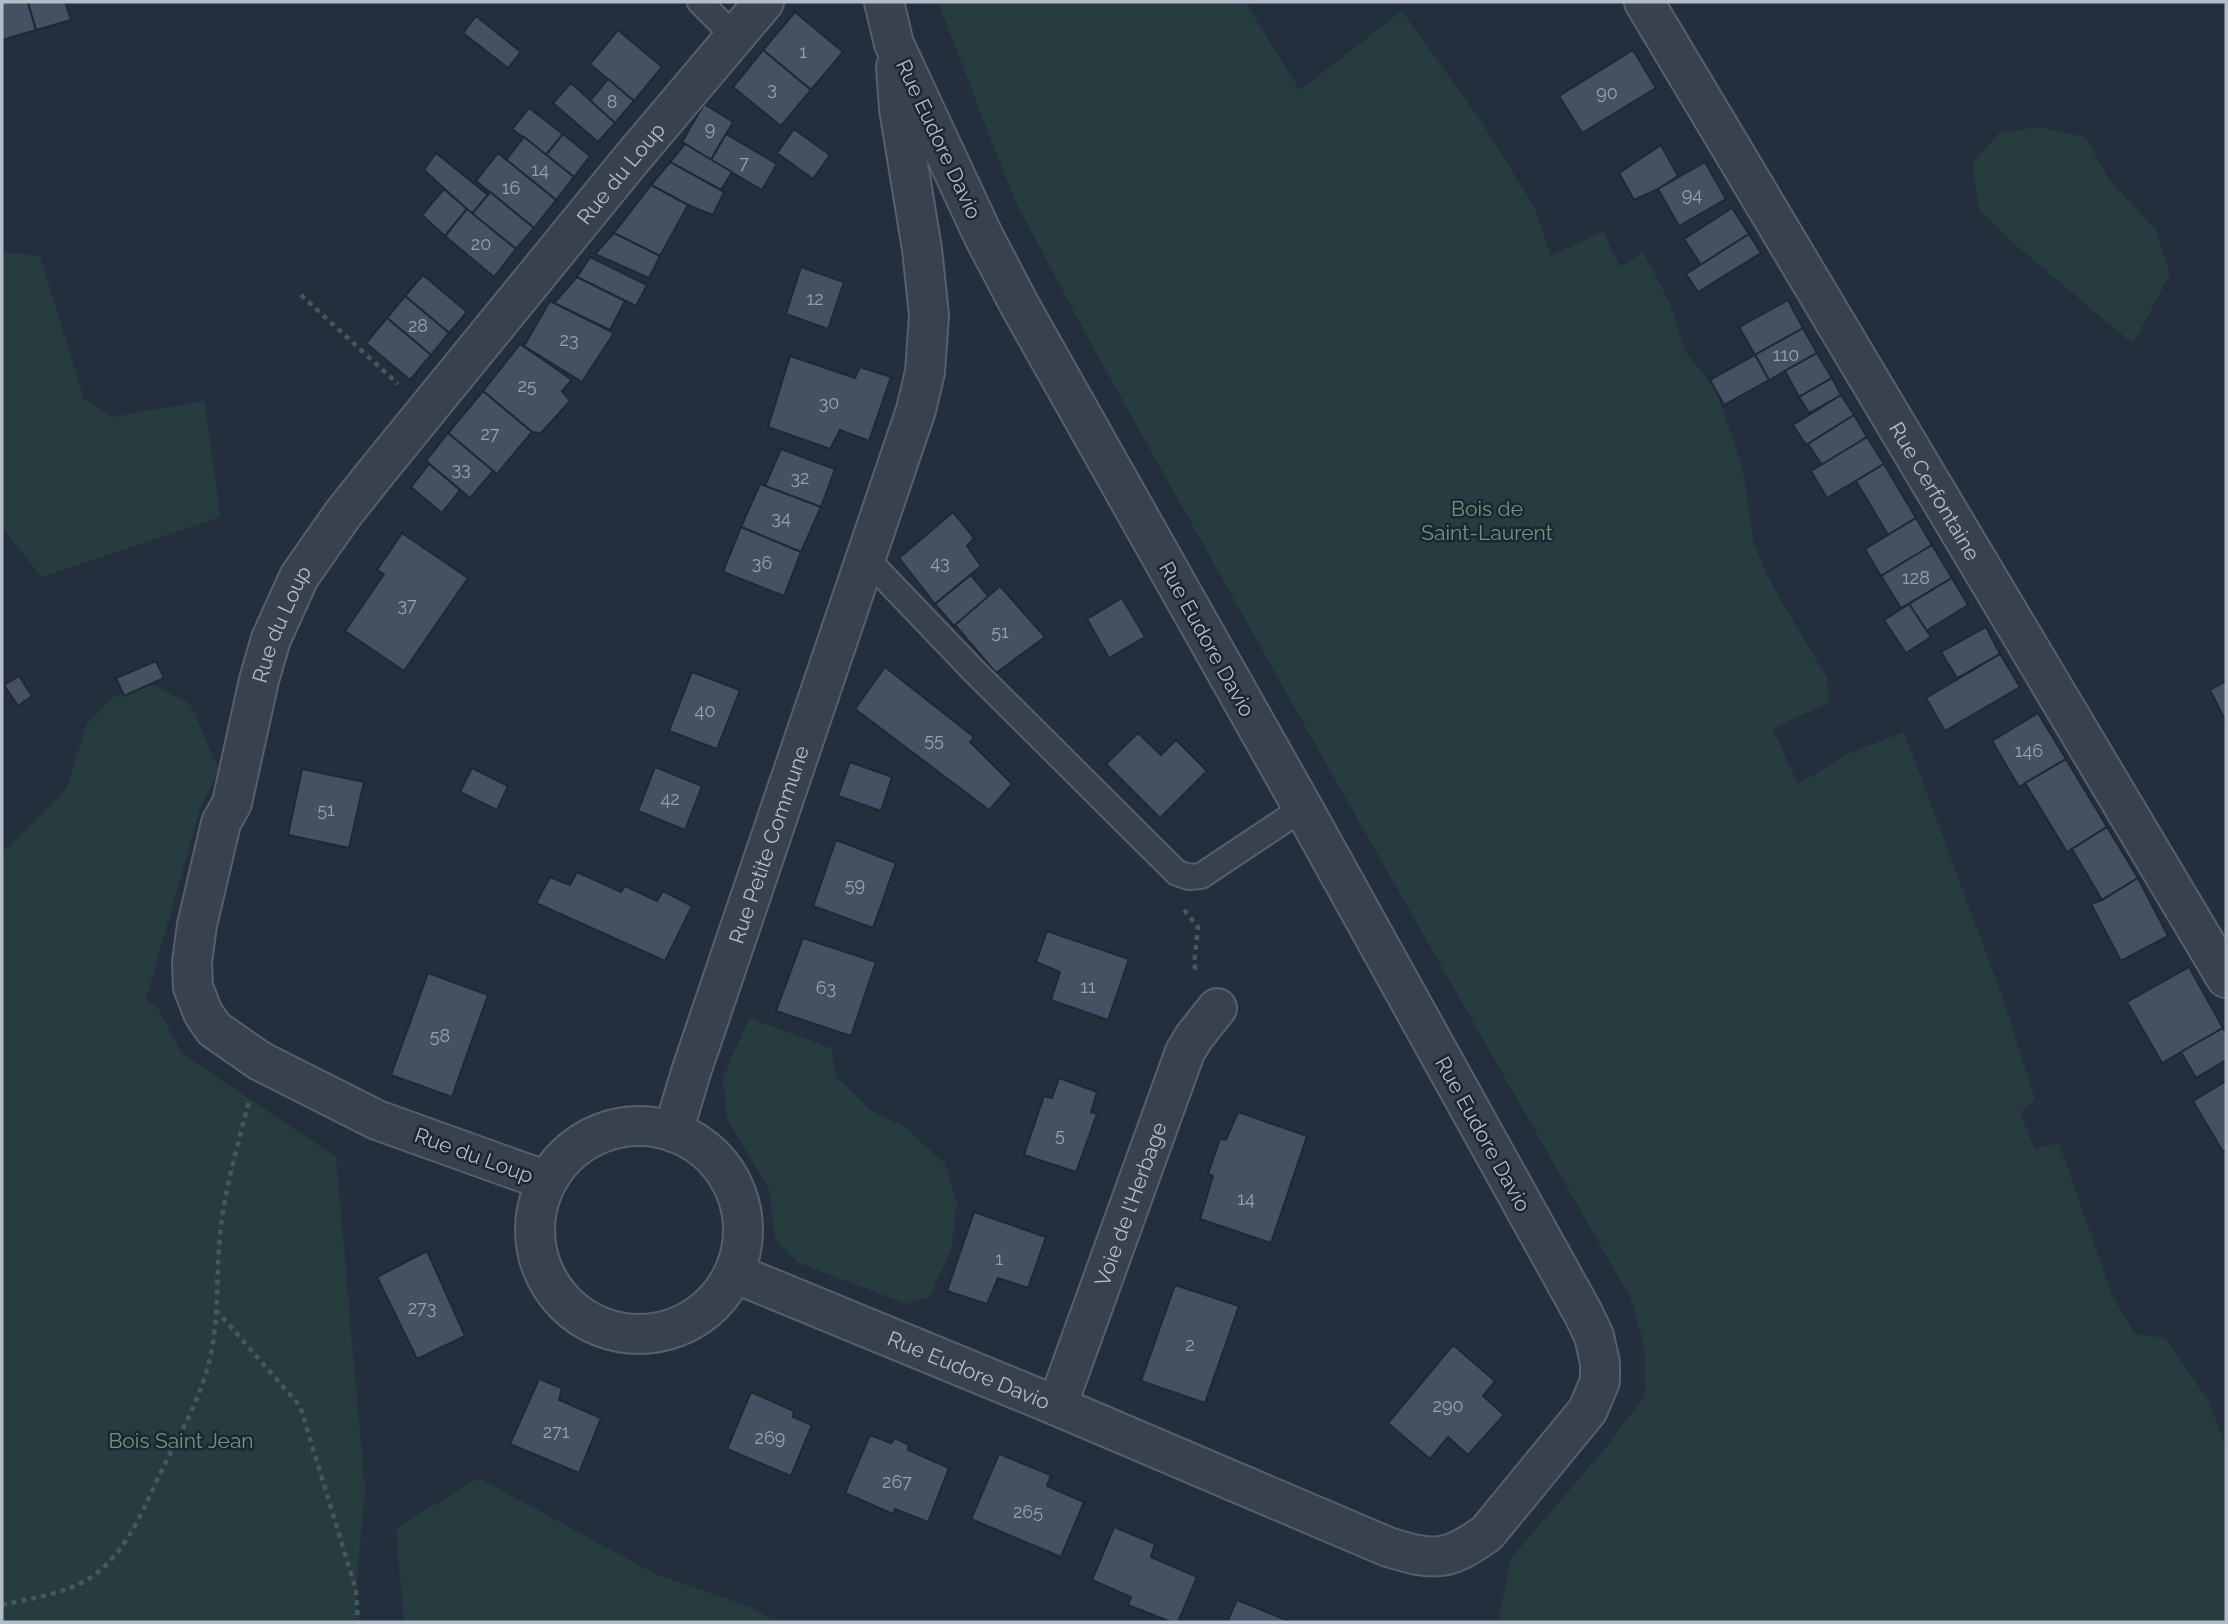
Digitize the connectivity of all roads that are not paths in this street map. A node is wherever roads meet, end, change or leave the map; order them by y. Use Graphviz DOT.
graph roads {
  1 [pos="700,2"];
  2 [pos="764,2"];
  3 [pos="884,2"];
  4 [pos="1644,2"];
  5 [pos="734,36"];
  6 [pos="894,44"];
  7 [pos="865,557"];
  8 [pos="1303,807"];
  9 [pos="2226,978"];
  10 [pos="1217,1008"];
  11 [pos="673,1132"];
  12 [pos="547,1181"];
  13 [pos="734,1273"];
  14 [pos="1057,1406"];
  1 -- 5 [label="lane"];
  2 -- 5 [label="street, Rue du Loup"];
  3 -- 6 [label="street, Rue Eudore Davio"];
  4 -- 9 [label="street, Rue Cerfontaine"];
  5 -- 12 [label="street, Rue du Loup"];
  6 -- 7 [label="street, Rue Petite Commune"];
  6 -- 8 [label="street, Rue Eudore Davio"];
  7 -- 8 [label="lane"];
  7 -- 11 [label="street, Rue Petite Commune"];
  8 -- 14 [label="street, Rue Eudore Davio"];
  10 -- 14 [label="street, Voie de l'Herbage"];
  11 -- 12 [label="street"];
  11 -- 13 [label="street"];
  12 -- 13 [label="street"];
  13 -- 14 [label="street, Rue Eudore Davio"];
}
